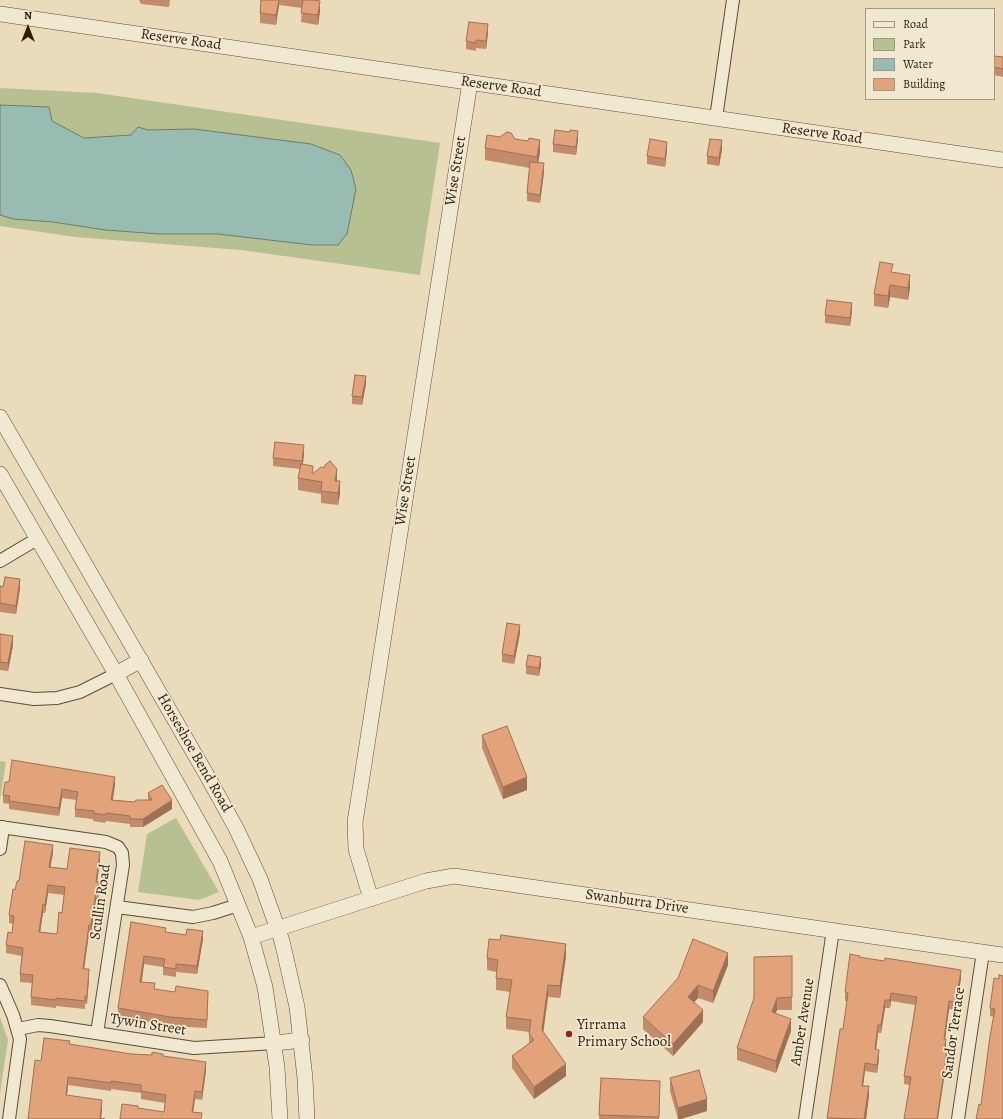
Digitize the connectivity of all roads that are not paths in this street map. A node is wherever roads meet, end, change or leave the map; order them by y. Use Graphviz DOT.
graph roads {
  1 [pos="733,0"];
  2 [pos="0,14"];
  3 [pos="470,82"];
  4 [pos="716,118"];
  5 [pos="1003,160"];
  6 [pos="0,417"];
  7 [pos="0,474"];
  8 [pos="37,539"];
  9 [pos="0,561"];
  10 [pos="141,660"];
  11 [pos="116,674"];
  12 [pos="0,694"];
  13 [pos="2,827"];
  14 [pos="0,849"];
  15 [pos="371,899"];
  16 [pos="238,905"];
  17 [pos="117,907"];
  18 [pos="278,928"];
  19 [pos="833,930"];
  20 [pos="251,938"];
  21 [pos="983,952"];
  22 [pos="1003,955"];
  23 [pos="0,985"];
  24 [pos="18,1029"];
  25 [pos="97,1033"];
  26 [pos="302,1040"];
  27 [pos="274,1043"];
  28 [pos="0,1117"];
  29 [pos="9,1119"];
  30 [pos="280,1119"];
  31 [pos="307,1119"];
  32 [pos="804,1119"];
  33 [pos="958,1119"];
  1 -- 4 [label="street"];
  2 -- 3 [label="street, Reserve Road"];
  3 -- 4 [label="street, Reserve Road"];
  3 -- 15 [label="street, Wise Street"];
  4 -- 5 [label="street, Reserve Road"];
  6 -- 10 [label="street, Horseshoe Bend Road"];
  7 -- 8 [label="street, Horseshoe Bend Road"];
  8 -- 9 [label="street"];
  8 -- 11 [label="street, Horseshoe Bend Road"];
  10 -- 11 [label="street"];
  10 -- 18 [label="street, Horseshoe Bend Road"];
  11 -- 12 [label="street"];
  11 -- 16 [label="street, Horseshoe Bend Road"];
  13 -- 14 [label="street"];
  13 -- 17 [label="street, Scullin Road"];
  15 -- 18 [label="street, Swanburra Drive"];
  15 -- 19 [label="street, Swanburra Drive"];
  16 -- 17 [label="street"];
  16 -- 20 [label="street, Horseshoe Bend Road"];
  17 -- 25 [label="street, Scullin Road"];
  18 -- 20 [label="street, Swanburra Drive"];
  18 -- 26 [label="street, Horseshoe Bend Road"];
  19 -- 21 [label="street, Swanburra Drive"];
  19 -- 32 [label="street, Amber Avenue"];
  20 -- 27 [label="street, Horseshoe Bend Road"];
  21 -- 22 [label="street, Swanburra Drive"];
  21 -- 33 [label="street, Sandor Terrace"];
  23 -- 24 [label="street"];
  24 -- 25 [label="street, Tywin Street"];
  24 -- 29 [label="street"];
  25 -- 27 [label="street, Tywin Street"];
  26 -- 27 [label="street"];
  26 -- 31 [label="street, Horseshoe Bend Road"];
  27 -- 30 [label="street, Horseshoe Bend Road"];
  28 -- 29 [label="street"];
}
